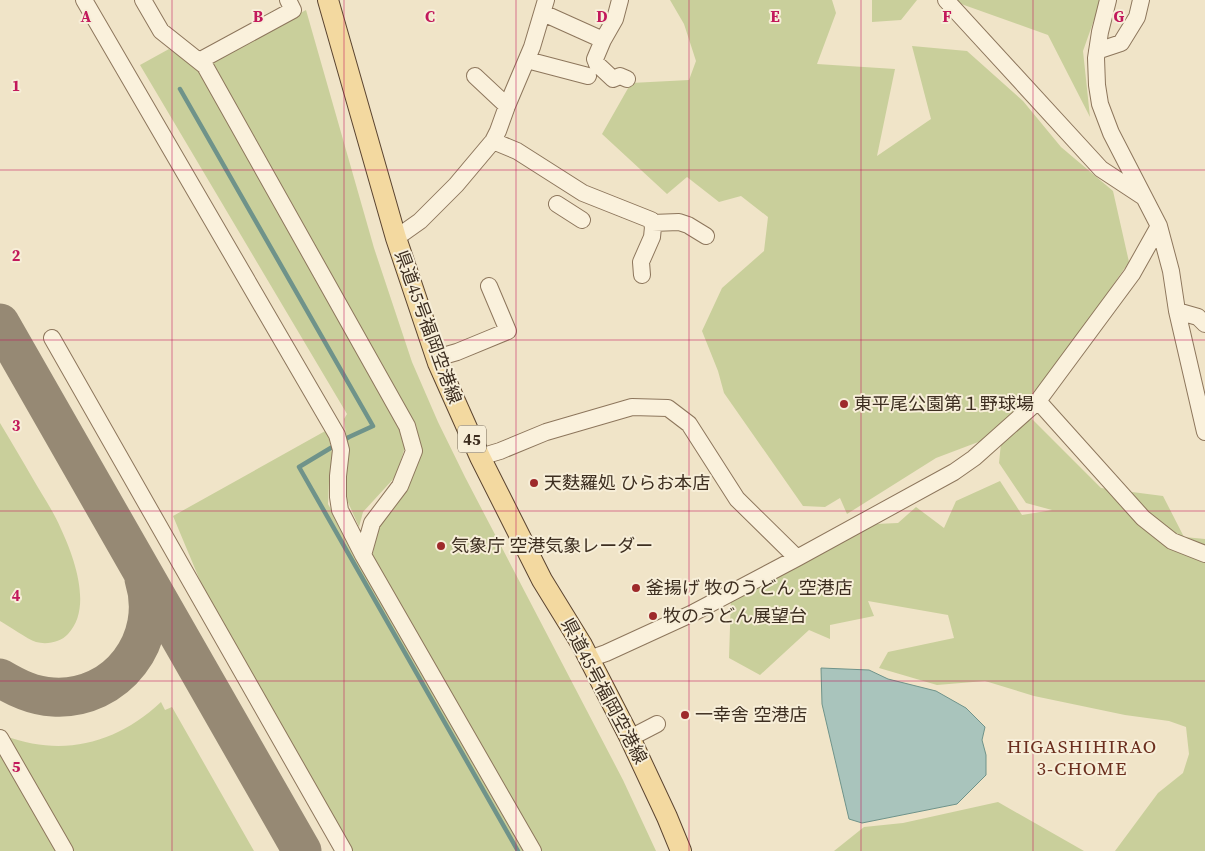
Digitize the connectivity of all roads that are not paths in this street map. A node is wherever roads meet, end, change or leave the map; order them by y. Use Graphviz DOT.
graph roads {
  1 [pos="142,0"];
  2 [pos="288,0"];
  3 [pos="328,0"];
  4 [pos="620,0"];
  5 [pos="946,0"];
  6 [pos="1108,0"];
  7 [pos="1141,0"];
  8 [pos="92,2"];
  9 [pos="545,7"];
  10 [pos="603,40"];
  11 [pos="1097,51"];
  12 [pos="527,60"];
  13 [pos="199,61"];
  14 [pos="475,76"];
  15 [pos="588,76"];
  16 [pos="627,79"];
  17 [pos="507,106"];
  18 [pos="492,141"];
  19 [pos="583,193"];
  20 [pos="1144,198"];
  21 [pos="557,204"];
  22 [pos="652,223"];
  23 [pos="1159,226"];
  24 [pos="706,236"];
  25 [pos="396,238"];
  26 [pos="642,275"];
  27 [pos="489,286"];
  28 [pos="1177,311"];
  29 [pos="1205,324"];
  30 [pos="52,338"];
  31 [pos="436,358"];
  32 [pos="1038,400"];
  33 [pos="1205,432"];
  34 [pos="480,457"];
  35 [pos="363,554"];
  36 [pos="1205,554"];
  37 [pos="797,558"];
  38 [pos="589,659"];
  39 [pos="657,724"];
  40 [pos="0,738"];
  41 [pos="630,738"];
  42 [pos="65,851"];
  43 [pos="344,851"];
  44 [pos="534,851"];
  45 [pos="681,851"];
  1 -- 13 [label="street"];
  2 -- 13 [label="street"];
  3 -- 25 [label="main road, 県道45号福岡空港線 / 45"];
  4 -- 10 [label="street"];
  5 -- 20 [label="street"];
  6 -- 11 [label="street"];
  7 -- 11 [label="street"];
  8 -- 35 [label="street"];
  9 -- 10 [label="street"];
  9 -- 12 [label="street"];
  10 -- 16 [label="street"];
  11 -- 20 [label="street"];
  12 -- 15 [label="street"];
  12 -- 17 [label="street"];
  13 -- 35 [label="street"];
  14 -- 17 [label="street"];
  17 -- 18 [label="street"];
  18 -- 19 [label="street"];
  18 -- 25 [label="street"];
  19 -- 21 [label="street"];
  19 -- 22 [label="street"];
  20 -- 23 [label="street"];
  22 -- 24 [label="street"];
  22 -- 26 [label="street"];
  23 -- 28 [label="street"];
  23 -- 32 [label="street"];
  25 -- 31 [label="main road, 県道45号福岡空港線 / 45"];
  27 -- 31 [label="street"];
  28 -- 29 [label="street"];
  28 -- 33 [label="street"];
  30 -- 43 [label="street"];
  31 -- 34 [label="main road, 県道45号福岡空港線 / 45"];
  32 -- 36 [label="street"];
  32 -- 37 [label="street"];
  34 -- 37 [label="street"];
  34 -- 38 [label="main road, 県道45号福岡空港線 / 45"];
  35 -- 44 [label="street"];
  37 -- 38 [label="street"];
  38 -- 41 [label="main road, 県道45号福岡空港線 / 45"];
  39 -- 41 [label="street"];
  40 -- 42 [label="street"];
  41 -- 45 [label="main road, 県道45号福岡空港線 / 45"];
}
